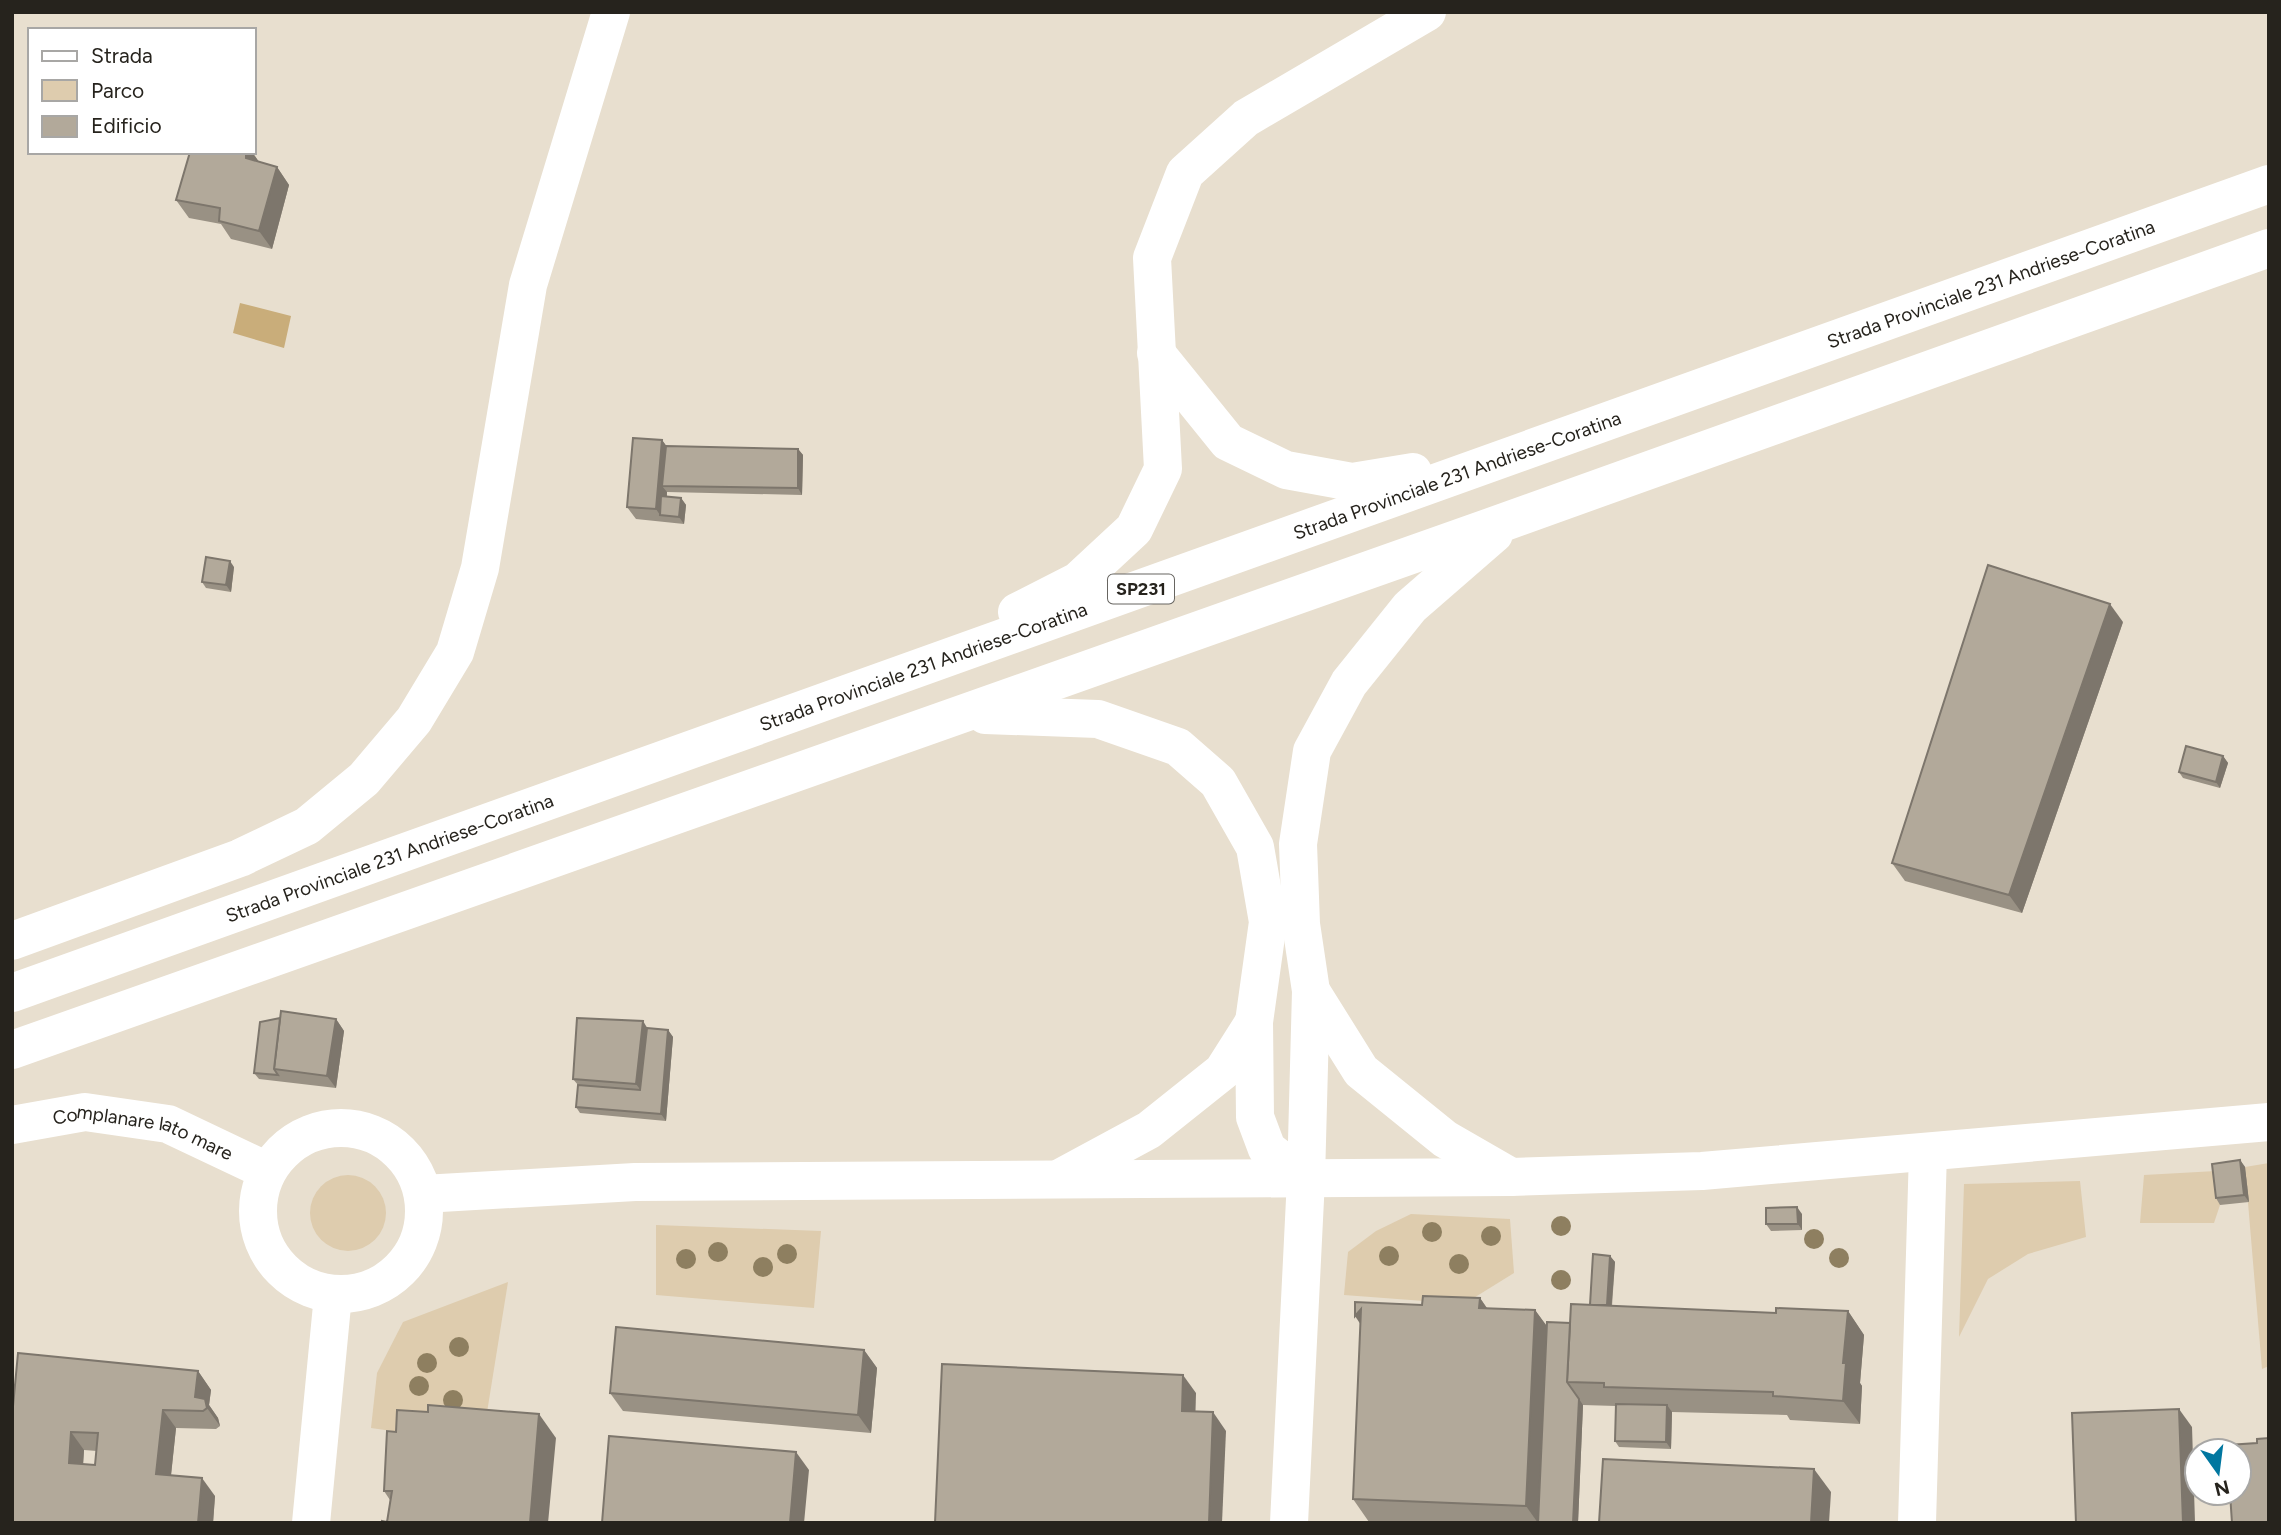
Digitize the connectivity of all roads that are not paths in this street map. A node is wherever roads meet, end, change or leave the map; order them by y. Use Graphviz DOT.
graph roads {
  1 [pos="611,12"];
  2 [pos="1427,12"];
  3 [pos="2269,184"];
  4 [pos="2269,248"];
  5 [pos="1156,353"];
  6 [pos="1518,453"];
  7 [pos="1510,520"];
  8 [pos="869,688"];
  9 [pos="962,714"];
  10 [pos="12,941"];
  11 [pos="1311,991"];
  12 [pos="12,993"];
  13 [pos="1254,1022"];
  14 [pos="12,1050"];
  15 [pos="2269,1122"];
  16 [pos="12,1125"];
  17 [pos="1928,1152"];
  18 [pos="267,1171"];
  19 [pos="1062,1177"];
  20 [pos="1511,1177"];
  21 [pos="1306,1179"];
  22 [pos="423,1194"];
  23 [pos="333,1294"];
  24 [pos="311,1523"];
  25 [pos="1289,1523"];
  26 [pos="1917,1523"];
  1 -- 10 [label="main road"];
  2 -- 5 [label="main road"];
  3 -- 6 [label="main road, Strada Provinciale 231 Andriese-Coratina / SP231"];
  4 -- 7 [label="main road"];
  5 -- 6 [label="main road"];
  5 -- 8 [label="main road"];
  6 -- 8 [label="main road, Strada Provinciale 231 Andriese-Coratina / SP231"];
  7 -- 9 [label="main road"];
  7 -- 11 [label="main road"];
  8 -- 12 [label="main road, Strada Provinciale 231 Andriese-Coratina / SP231"];
  9 -- 13 [label="main road"];
  9 -- 14 [label="main road"];
  11 -- 20 [label="main road"];
  11 -- 21 [label="main road"];
  13 -- 19 [label="main road"];
  13 -- 21 [label="main road"];
  15 -- 17 [label="main road"];
  16 -- 18 [label="main road, Complanare lato mare"];
  17 -- 20 [label="main road"];
  17 -- 26 [label="main road"];
  18 -- 22 [label="main road"];
  18 -- 23 [label="main road"];
  19 -- 21 [label="main road"];
  19 -- 22 [label="main road"];
  20 -- 21 [label="main road"];
  21 -- 25 [label="main road"];
  22 -- 23 [label="main road"];
  23 -- 24 [label="main road"];
}
